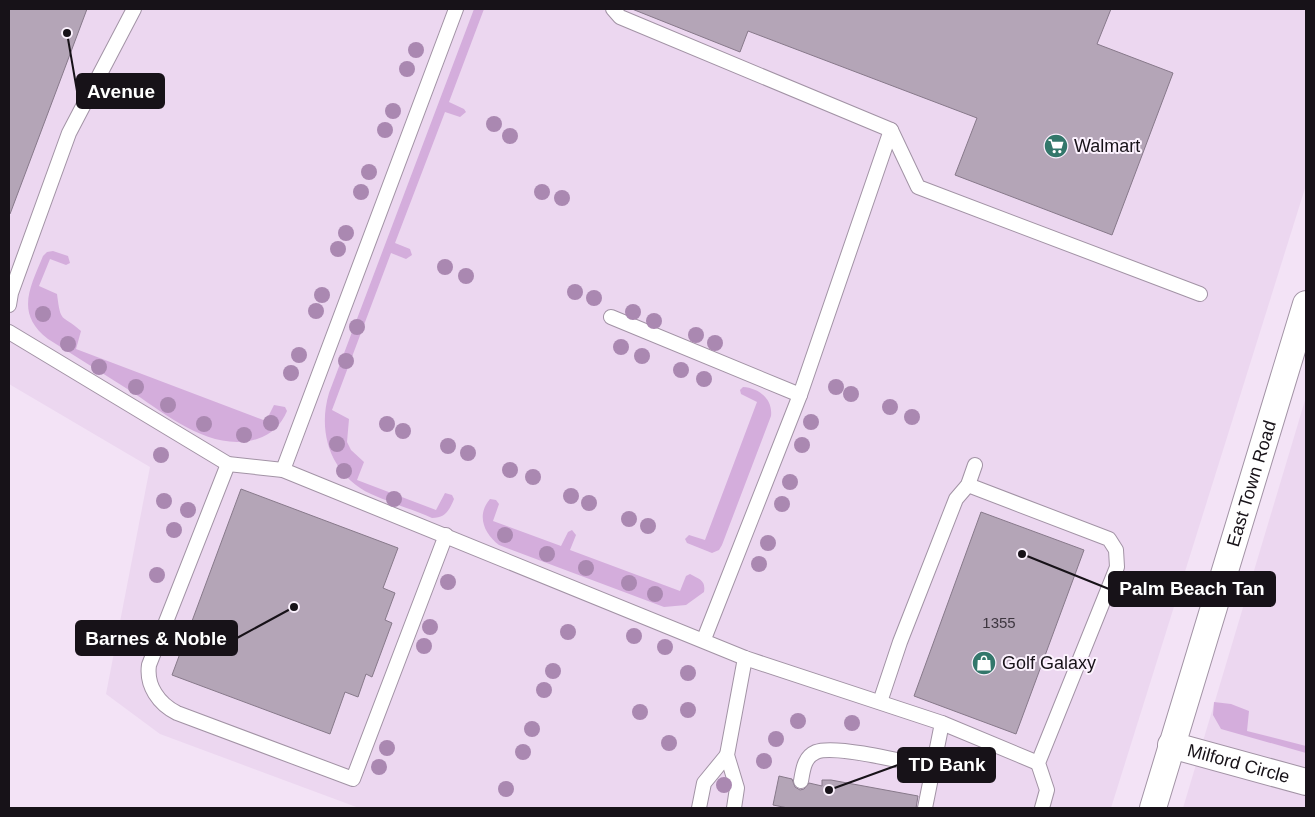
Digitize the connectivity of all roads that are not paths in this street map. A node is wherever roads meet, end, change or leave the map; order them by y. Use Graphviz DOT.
graph roads {
  1 [pos="134,9"];
  2 [pos="456,9"];
  3 [pos="613,9"];
  4 [pos="891,130"];
  5 [pos="1200,294"];
  6 [pos="1306,304"];
  7 [pos="9,306"];
  8 [pos="611,318"];
  9 [pos="9,332"];
  10 [pos="800,395"];
  11 [pos="228,464"];
  12 [pos="975,465"];
  13 [pos="283,470"];
  14 [pos="968,484"];
  15 [pos="446,535"];
  16 [pos="704,639"];
  17 [pos="745,658"];
  18 [pos="880,702"];
  19 [pos="942,723"];
  20 [pos="1171,745"];
  21 [pos="728,755"];
  22 [pos="1038,762"];
  23 [pos="932,768"];
  24 [pos="801,781"];
  25 [pos="1306,782"];
  26 [pos="1047,790"];
  27 [pos="699,808"];
  28 [pos="734,808"];
  29 [pos="925,808"];
  30 [pos="1031,808"];
  31 [pos="1042,808"];
  32 [pos="1153,808"];
  1 -- 7 [label="lane"];
  2 -- 13 [label="lane"];
  3 -- 4 [label="lane"];
  4 -- 5 [label="lane"];
  4 -- 10 [label="lane"];
  6 -- 20 [label="street, East Town Road"];
  8 -- 10 [label="lane"];
  9 -- 11 [label="lane"];
  10 -- 16 [label="lane"];
  11 -- 13 [label="lane"];
  11 -- 15 [label="lane"];
  12 -- 14 [label="lane"];
  13 -- 15 [label="lane"];
  14 -- 18 [label="lane"];
  14 -- 22 [label="lane"];
  15 -- 16 [label="lane"];
  16 -- 17 [label="lane"];
  17 -- 18 [label="lane"];
  17 -- 21 [label="lane"];
  18 -- 19 [label="lane"];
  19 -- 22 [label="lane"];
  19 -- 23 [label="lane"];
  20 -- 25 [label="street, Milford Circle"];
  20 -- 32 [label="street, East Town Road"];
  21 -- 27 [label="lane"];
  21 -- 28 [label="lane"];
  22 -- 26 [label="lane"];
  23 -- 24 [label="lane"];
  23 -- 29 [label="lane"];
  26 -- 30 [label="lane"];
  26 -- 31 [label="lane"];
}
